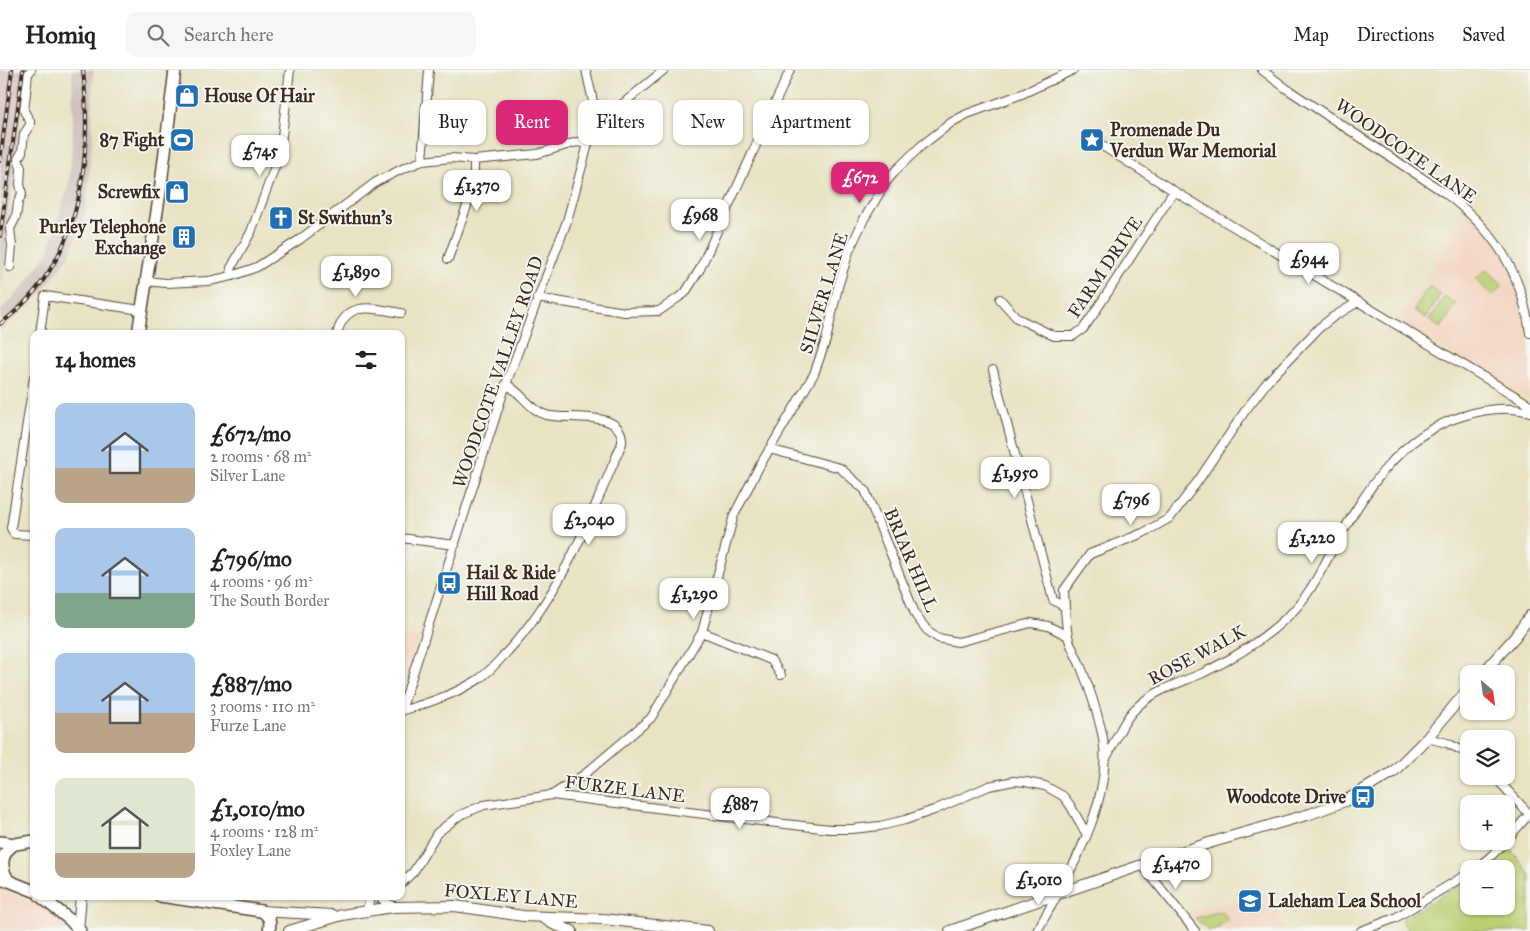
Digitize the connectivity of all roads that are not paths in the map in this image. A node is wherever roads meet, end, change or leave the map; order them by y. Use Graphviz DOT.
graph roads {
  1 [pos="31,70"];
  2 [pos="175,70"];
  3 [pos="290,70"];
  4 [pos="429,70"];
  5 [pos="586,70"];
  6 [pos="664,70"];
  7 [pos="790,70"];
  8 [pos="1073,70"];
  9 [pos="1262,70"];
  10 [pos="593,100"];
  11 [pos="626,100"];
  12 [pos="578,142"];
  13 [pos="588,145"];
  14 [pos="1101,145"];
  15 [pos="474,160"];
  16 [pos="422,161"];
  17 [pos="1174,191"];
  18 [pos="448,259"];
  19 [pos="10,267"];
  20 [pos="232,276"];
  21 [pos="145,281"];
  22 [pos="537,298"];
  23 [pos="1000,299"];
  24 [pos="1358,302"];
  25 [pos="141,310"];
  26 [pos="401,313"];
  27 [pos="41,330"];
  28 [pos="138,330"];
  29 [pos="338,330"];
  30 [pos="1530,333"];
  31 [pos="994,370"];
  32 [pos="506,384"];
  33 [pos="30,404"];
  34 [pos="1530,405"];
  35 [pos="1530,412"];
  36 [pos="769,449"];
  37 [pos="30,535"];
  38 [pos="405,539"];
  39 [pos="455,545"];
  40 [pos="1065,606"];
  41 [pos="1530,616"];
  42 [pos="702,632"];
  43 [pos="1068,636"];
  44 [pos="1490,665"];
  45 [pos="781,675"];
  46 [pos="405,699"];
  47 [pos="1460,699"];
  48 [pos="405,710"];
  49 [pos="1427,738"];
  50 [pos="1460,750"];
  51 [pos="1105,760"];
  52 [pos="1503,785"];
  53 [pos="552,795"];
  54 [pos="1530,814"];
  55 [pos="1515,831"];
  56 [pos="1087,834"];
  57 [pos="30,842"];
  58 [pos="2,848"];
  59 [pos="1497,850"];
  60 [pos="1486,860"];
  61 [pos="1142,865"];
  62 [pos="1460,878"];
  63 [pos="405,880"];
  64 [pos="4,881"];
  65 [pos="30,890"];
  66 [pos="1060,893"];
  67 [pos="45,900"];
  68 [pos="81,900"];
  69 [pos="187,900"];
  70 [pos="369,900"];
  71 [pos="385,900"];
  72 [pos="393,907"];
  73 [pos="261,911"];
  74 [pos="367,911"];
  75 [pos="342,915"];
  76 [pos="543,917"];
  77 [pos="79,931"];
  78 [pos="269,931"];
  79 [pos="289,931"];
  80 [pos="572,931"];
  81 [pos="708,931"];
  82 [pos="950,931"];
  83 [pos="1037,931"];
  84 [pos="1195,931"];
  85 [pos="1361,931"];
  1 -- 19 [label="street"];
  2 -- 21 [label="highway"];
  3 -- 20 [label="street"];
  4 -- 16 [label="street"];
  5 -- 10 [label="street"];
  6 -- 11 [label="street, WOODCOTE VALLEY ROAD"];
  7 -- 22 [label="street"];
  8 -- 36 [label="street, SILVER LANE"];
  9 -- 30 [label="street, WOODCOTE LANE"];
  12 -- 15 [label="street"];
  13 -- 22 [label="street, WOODCOTE VALLEY ROAD"];
  14 -- 17 [label="street"];
  15 -- 16 [label="street"];
  15 -- 18 [label="street"];
  16 -- 20 [label="street"];
  17 -- 23 [label="street, FARM DRIVE"];
  17 -- 24 [label="street"];
  20 -- 21 [label="street"];
  21 -- 25 [label="highway"];
  22 -- 32 [label="street, WOODCOTE VALLEY ROAD"];
  24 -- 34 [label="street"];
  24 -- 40 [label="street"];
  25 -- 27 [label="street"];
  25 -- 28 [label="highway"];
  26 -- 29 [label="street"];
  31 -- 40 [label="street"];
  32 -- 39 [label="street, WOODCOTE VALLEY ROAD"];
  32 -- 48 [label="street"];
  33 -- 37 [label="street"];
  35 -- 51 [label="street, ROSE WALK"];
  36 -- 42 [label="street, SILVER LANE"];
  36 -- 43 [label="street, BRIAR HILL"];
  38 -- 39 [label="street"];
  39 -- 46 [label="street, WOODCOTE VALLEY ROAD"];
  40 -- 43 [label="street"];
  41 -- 44 [label="main road"];
  42 -- 45 [label="street"];
  42 -- 53 [label="street, SILVER LANE"];
  43 -- 51 [label="street"];
  47 -- 49 [label="main road"];
  49 -- 50 [label="street"];
  49 -- 61 [label="main road"];
  51 -- 56 [label="street"];
  52 -- 54 [label="street"];
  53 -- 56 [label="street, FURZE LANE"];
  53 -- 63 [label="street, FURZE LANE"];
  54 -- 55 [label="street"];
  56 -- 66 [label="street"];
  57 -- 58 [label="highway"];
  58 -- 64 [label="highway"];
  59 -- 60 [label="street"];
  61 -- 66 [label="main road"];
  61 -- 84 [label="street"];
  62 -- 85 [label="street"];
  64 -- 65 [label="highway"];
  66 -- 82 [label="main road"];
  66 -- 83 [label="street"];
  67 -- 77 [label="highway"];
  68 -- 77 [label="main road"];
  69 -- 73 [label="highway"];
  70 -- 74 [label="street"];
  71 -- 72 [label="street"];
  72 -- 74 [label="main road, FOXLEY LANE"];
  72 -- 76 [label="main road, FOXLEY LANE"];
  73 -- 75 [label="main road"];
  73 -- 78 [label="highway"];
  74 -- 75 [label="main road, FOXLEY LANE"];
  75 -- 79 [label="main road"];
  76 -- 80 [label="main road"];
  76 -- 81 [label="main road, FOXLEY LANE"];
}
